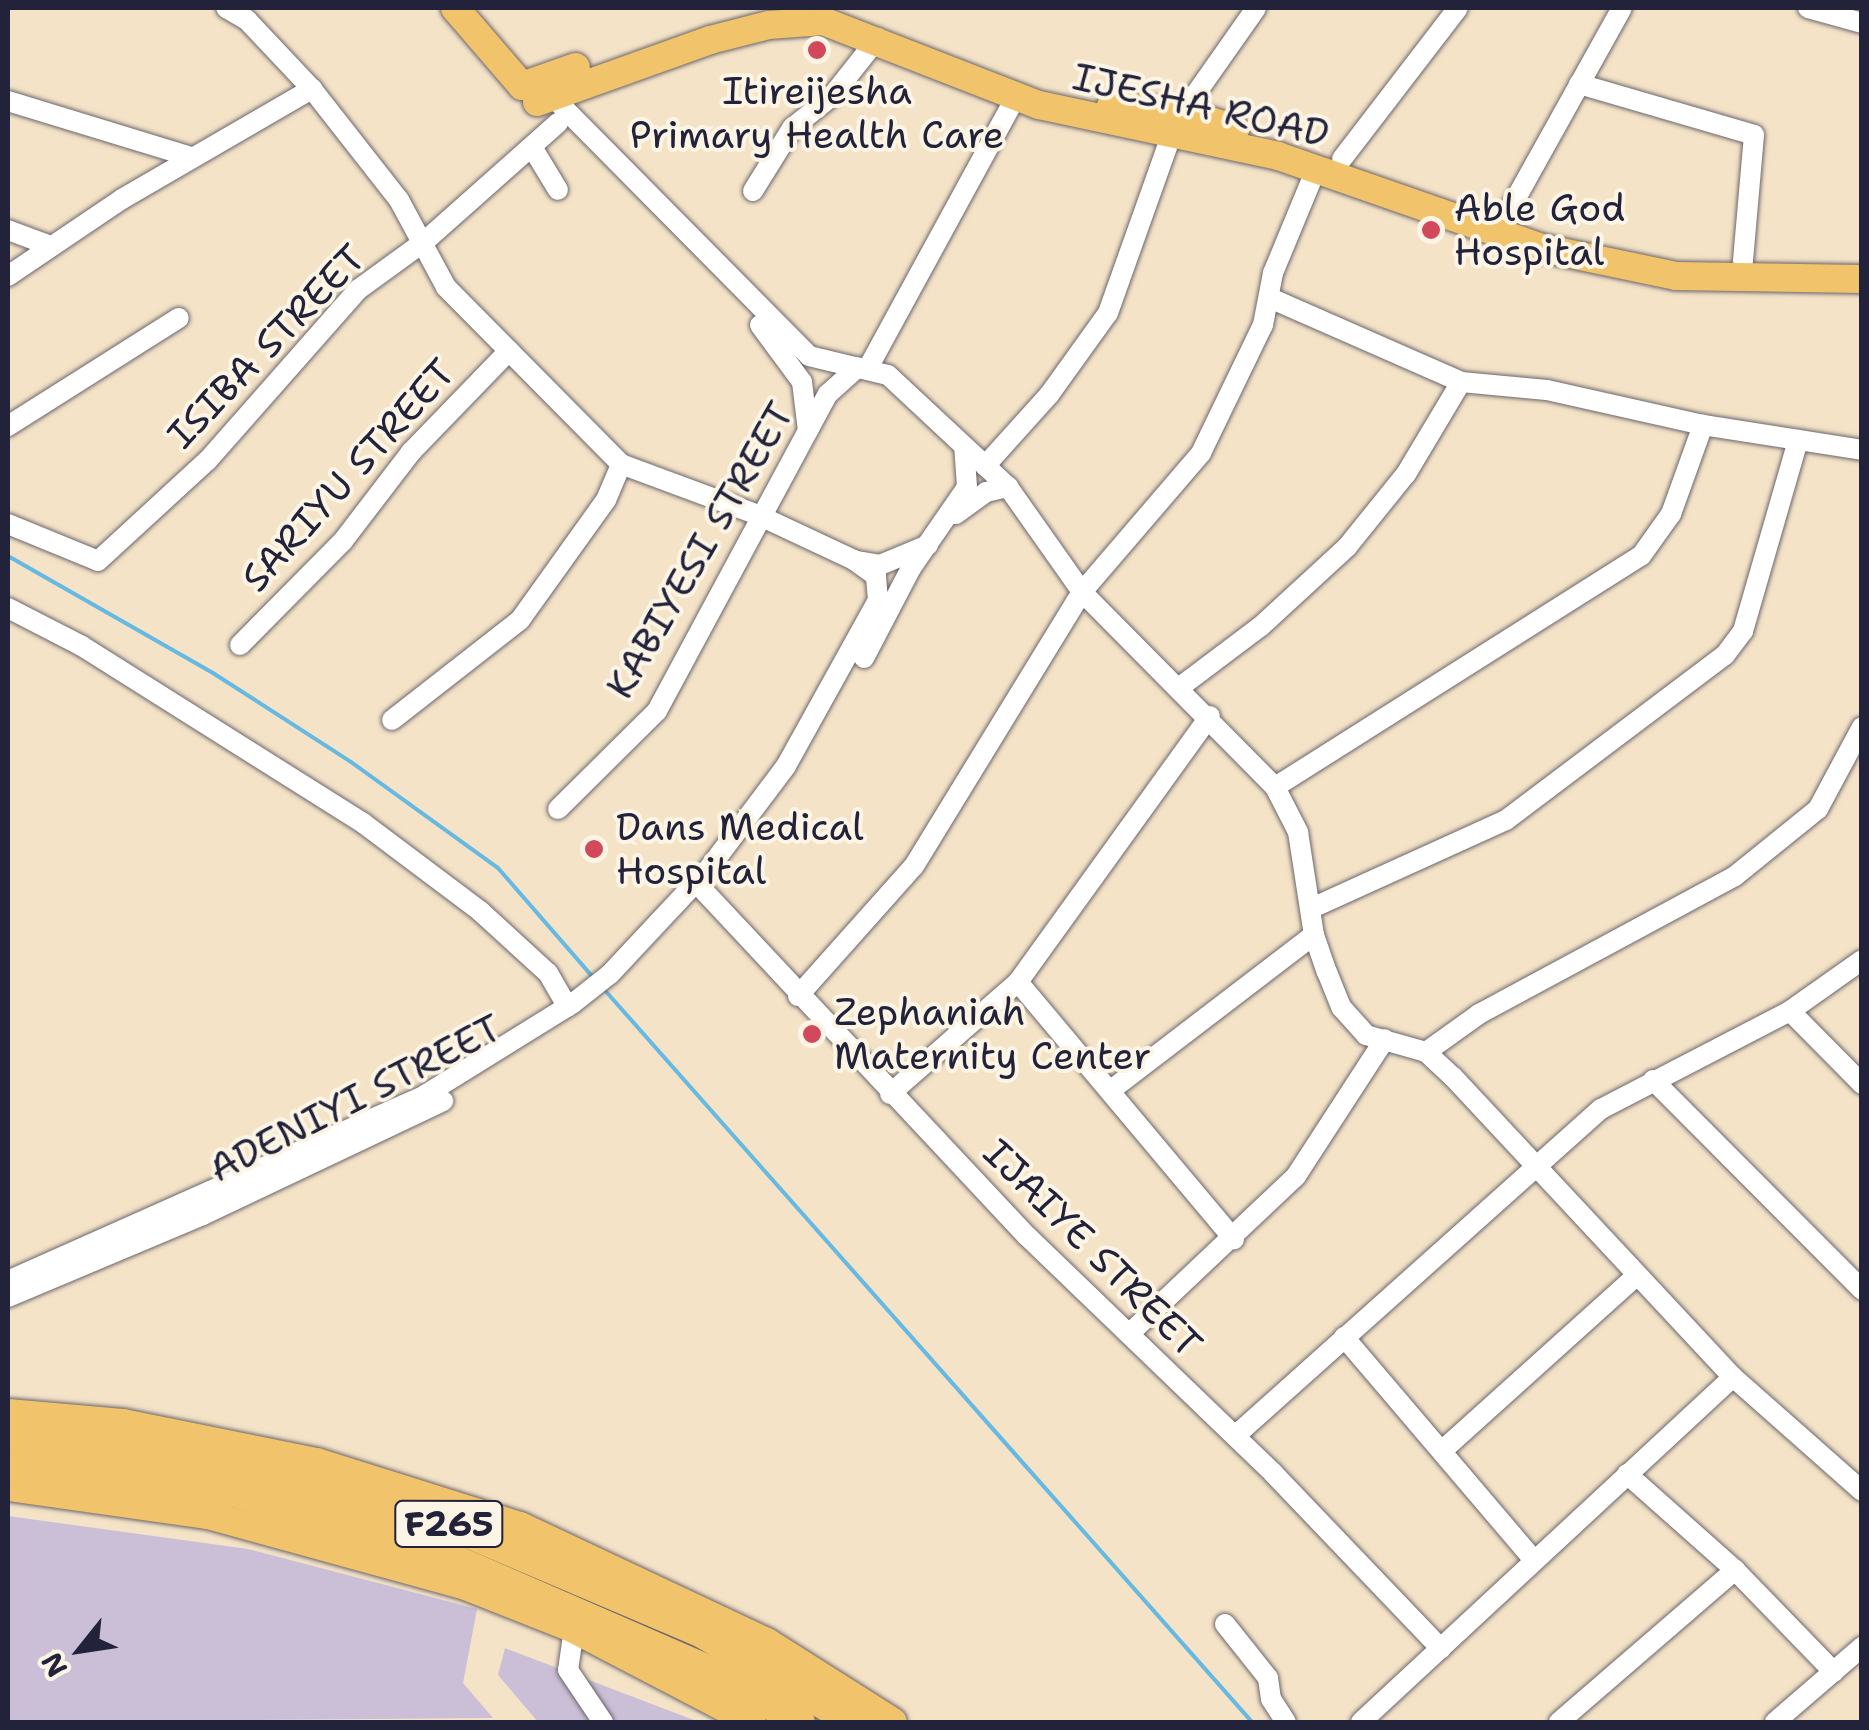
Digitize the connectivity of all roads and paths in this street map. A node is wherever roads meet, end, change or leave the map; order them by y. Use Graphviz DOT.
graph roads {
  1 [pos="226,8"];
  2 [pos="455,8"];
  3 [pos="470,8"];
  4 [pos="779,8"];
  5 [pos="840,8"];
  6 [pos="1256,8"];
  7 [pos="1458,8"];
  8 [pos="1622,8"];
  9 [pos="1808,8"];
  10 [pos="1862,23"];
  11 [pos="708,33"];
  12 [pos="878,38"];
  13 [pos="1579,84"];
  14 [pos="312,89"];
  15 [pos="541,97"];
  16 [pos="1016,97"];
  17 [pos="8,101"];
  18 [pos="1178,122"];
  19 [pos="532,147"];
  20 [pos="191,156"];
  21 [pos="1342,158"];
  22 [pos="1316,169"];
  23 [pos="558,190"];
  24 [pos="753,190"];
  25 [pos="1505,218"];
  26 [pos="8,230"];
  27 [pos="425,241"];
  28 [pos="48,245"];
  29 [pos="1862,261"];
  30 [pos="1743,262"];
  31 [pos="1702,270"];
  32 [pos="8,276"];
  33 [pos="1862,279"];
  34 [pos="1270,298"];
  35 [pos="179,318"];
  36 [pos="509,352"];
  37 [pos="863,367"];
  38 [pos="1461,382"];
  39 [pos="8,426"];
  40 [pos="1702,426"];
  41 [pos="808,433"];
  42 [pos="1798,440"];
  43 [pos="963,446"];
  44 [pos="1862,450"];
  45 [pos="621,464"];
  46 [pos="985,466"];
  47 [pos="1008,488"];
  48 [pos="758,515"];
  49 [pos="8,524"];
  50 [pos="944,525"];
  51 [pos="928,546"];
  52 [pos="854,560"];
  53 [pos="1082,592"];
  54 [pos="8,608"];
  55 [pos="240,645"];
  56 [pos="1180,687"];
  57 [pos="1210,716"];
  58 [pos="392,720"];
  59 [pos="1862,727"];
  60 [pos="1274,786"];
  61 [pos="558,809"];
  62 [pos="702,890"];
  63 [pos="1312,908"];
  64 [pos="1314,935"];
  65 [pos="641,949"];
  66 [pos="1862,960"];
  67 [pos="1018,982"];
  68 [pos="798,996"];
  69 [pos="574,1007"];
  70 [pos="1790,1011"];
  71 [pos="1385,1039"];
  72 [pos="1426,1052"];
  73 [pos="1654,1080"];
  74 [pos="1862,1084"];
  75 [pos="1110,1090"];
  76 [pos="890,1094"];
  77 [pos="1534,1169"];
  78 [pos="1234,1239"];
  79 [pos="1636,1276"];
  80 [pos="8,1281"];
  81 [pos="1862,1290"];
  82 [pos="8,1297"];
  83 [pos="1129,1334"];
  84 [pos="1344,1337"];
  85 [pos="1732,1377"];
  86 [pos="8,1413"];
  87 [pos="8,1436"];
  88 [pos="1235,1436"];
  89 [pos="1444,1449"];
  90 [pos="8,1466"];
  91 [pos="1627,1474"];
  92 [pos="8,1488"];
  93 [pos="1862,1491"];
  94 [pos="1533,1559"];
  95 [pos="1736,1570"];
  96 [pos="1224,1624"];
  97 [pos="574,1629"];
  98 [pos="1862,1647"];
  99 [pos="1441,1650"];
  100 [pos="1834,1672"];
  101 [pos="603,1722"];
  102 [pos="752,1722"];
  103 [pos="800,1722"];
  104 [pos="854,1722"];
  105 [pos="893,1722"];
  106 [pos="1286,1722"];
  107 [pos="1361,1722"];
  108 [pos="1559,1722"];
  109 [pos="1775,1722"];
  1 -- 14 [label="street"];
  2 -- 15 [label="main road"];
  3 -- 15 [label="main road"];
  4 -- 11 [label="main road, IJESHA ROAD"];
  5 -- 18 [label="main road, IJESHA ROAD"];
  6 -- 18 [label="street"];
  7 -- 21 [label="street"];
  8 -- 13 [label="street"];
  9 -- 10 [label="street"];
  11 -- 12 [label="main road, IJESHA ROAD"];
  11 -- 15 [label="main road, IJESHA ROAD"];
  12 -- 16 [label="main road, IJESHA ROAD"];
  12 -- 24 [label="street"];
  13 -- 25 [label="street"];
  13 -- 30 [label="street"];
  14 -- 20 [label="street"];
  14 -- 27 [label="street"];
  15 -- 19 [label="street, ISIBA STREET"];
  15 -- 37 [label="street"];
  15 -- 41 [label="street"];
  16 -- 18 [label="main road, IJESHA ROAD"];
  16 -- 37 [label="street, KABIYESI STREET"];
  17 -- 20 [label="street"];
  18 -- 21 [label="main road, IJESHA ROAD"];
  18 -- 22 [label="main road, IJESHA ROAD"];
  18 -- 46 [label="street"];
  19 -- 23 [label="street"];
  19 -- 27 [label="street, ISIBA STREET"];
  20 -- 28 [label="street"];
  21 -- 25 [label="main road, IJESHA ROAD"];
  22 -- 31 [label="main road, IJESHA ROAD"];
  22 -- 34 [label="street"];
  25 -- 31 [label="main road, IJESHA ROAD"];
  26 -- 28 [label="street"];
  27 -- 36 [label="street"];
  27 -- 49 [label="street, ISIBA STREET"];
  28 -- 32 [label="street"];
  29 -- 30 [label="main road, IJESHA ROAD"];
  30 -- 31 [label="main road, IJESHA ROAD"];
  31 -- 33 [label="main road, IJESHA ROAD"];
  34 -- 38 [label="street"];
  34 -- 53 [label="street"];
  35 -- 39 [label="street"];
  36 -- 45 [label="street"];
  36 -- 55 [label="street, SARIYU STREET"];
  37 -- 41 [label="street, KABIYESI STREET"];
  37 -- 43 [label="street"];
  38 -- 40 [label="street"];
  38 -- 56 [label="street"];
  40 -- 42 [label="street"];
  40 -- 60 [label="street"];
  41 -- 48 [label="street, KABIYESI STREET"];
  42 -- 44 [label="street"];
  42 -- 63 [label="street"];
  43 -- 46 [label="street"];
  43 -- 50 [label="street, ADENIYI STREET"];
  45 -- 48 [label="street"];
  45 -- 58 [label="street"];
  46 -- 47 [label="street"];
  47 -- 50 [label="street"];
  47 -- 53 [label="street"];
  48 -- 52 [label="street"];
  48 -- 61 [label="street, KABIYESI STREET"];
  50 -- 51 [label="street, ADENIYI STREET"];
  51 -- 52 [label="street"];
  51 -- 62 [label="street, ADENIYI STREET"];
  52 -- 65 [label="street, ADENIYI STREET"];
  53 -- 56 [label="street"];
  53 -- 68 [label="street"];
  54 -- 69 [label="street"];
  56 -- 57 [label="street"];
  57 -- 60 [label="street"];
  57 -- 67 [label="street"];
  59 -- 72 [label="street"];
  60 -- 63 [label="street"];
  62 -- 65 [label="street, ADENIYI STREET"];
  62 -- 68 [label="street, IJAIYE STREET"];
  63 -- 64 [label="street"];
  64 -- 71 [label="street"];
  64 -- 75 [label="street"];
  65 -- 69 [label="street, ADENIYI STREET"];
  66 -- 70 [label="street"];
  67 -- 75 [label="street"];
  67 -- 76 [label="street"];
  68 -- 76 [label="street, IJAIYE STREET"];
  69 -- 80 [label="street, ADENIYI STREET"];
  69 -- 82 [label="street, ADENIYI STREET"];
  70 -- 73 [label="street"];
  70 -- 74 [label="street"];
  71 -- 72 [label="street"];
  71 -- 78 [label="street"];
  72 -- 77 [label="street"];
  73 -- 77 [label="street"];
  73 -- 81 [label="street"];
  75 -- 78 [label="street"];
  76 -- 83 [label="street, IJAIYE STREET"];
  77 -- 79 [label="street"];
  77 -- 84 [label="street"];
  78 -- 83 [label="street"];
  79 -- 85 [label="street"];
  79 -- 89 [label="street"];
  83 -- 88 [label="street, IJAIYE STREET"];
  84 -- 88 [label="street"];
  84 -- 89 [label="street"];
  85 -- 91 [label="street"];
  85 -- 93 [label="street"];
  86 -- 105 [label="main road"];
  87 -- 104 [label="highway, F265"];
  88 -- 99 [label="street, IJAIYE STREET"];
  89 -- 94 [label="street"];
  90 -- 103 [label="highway, F265"];
  91 -- 94 [label="street"];
  91 -- 95 [label="street"];
  92 -- 97 [label="main road"];
  94 -- 99 [label="street"];
  95 -- 100 [label="street"];
  95 -- 108 [label="street"];
  96 -- 106 [label="street"];
  97 -- 101 [label="street"];
  97 -- 102 [label="main road"];
  98 -- 100 [label="street"];
  99 -- 107 [label="street"];
  100 -- 109 [label="street"];
}
